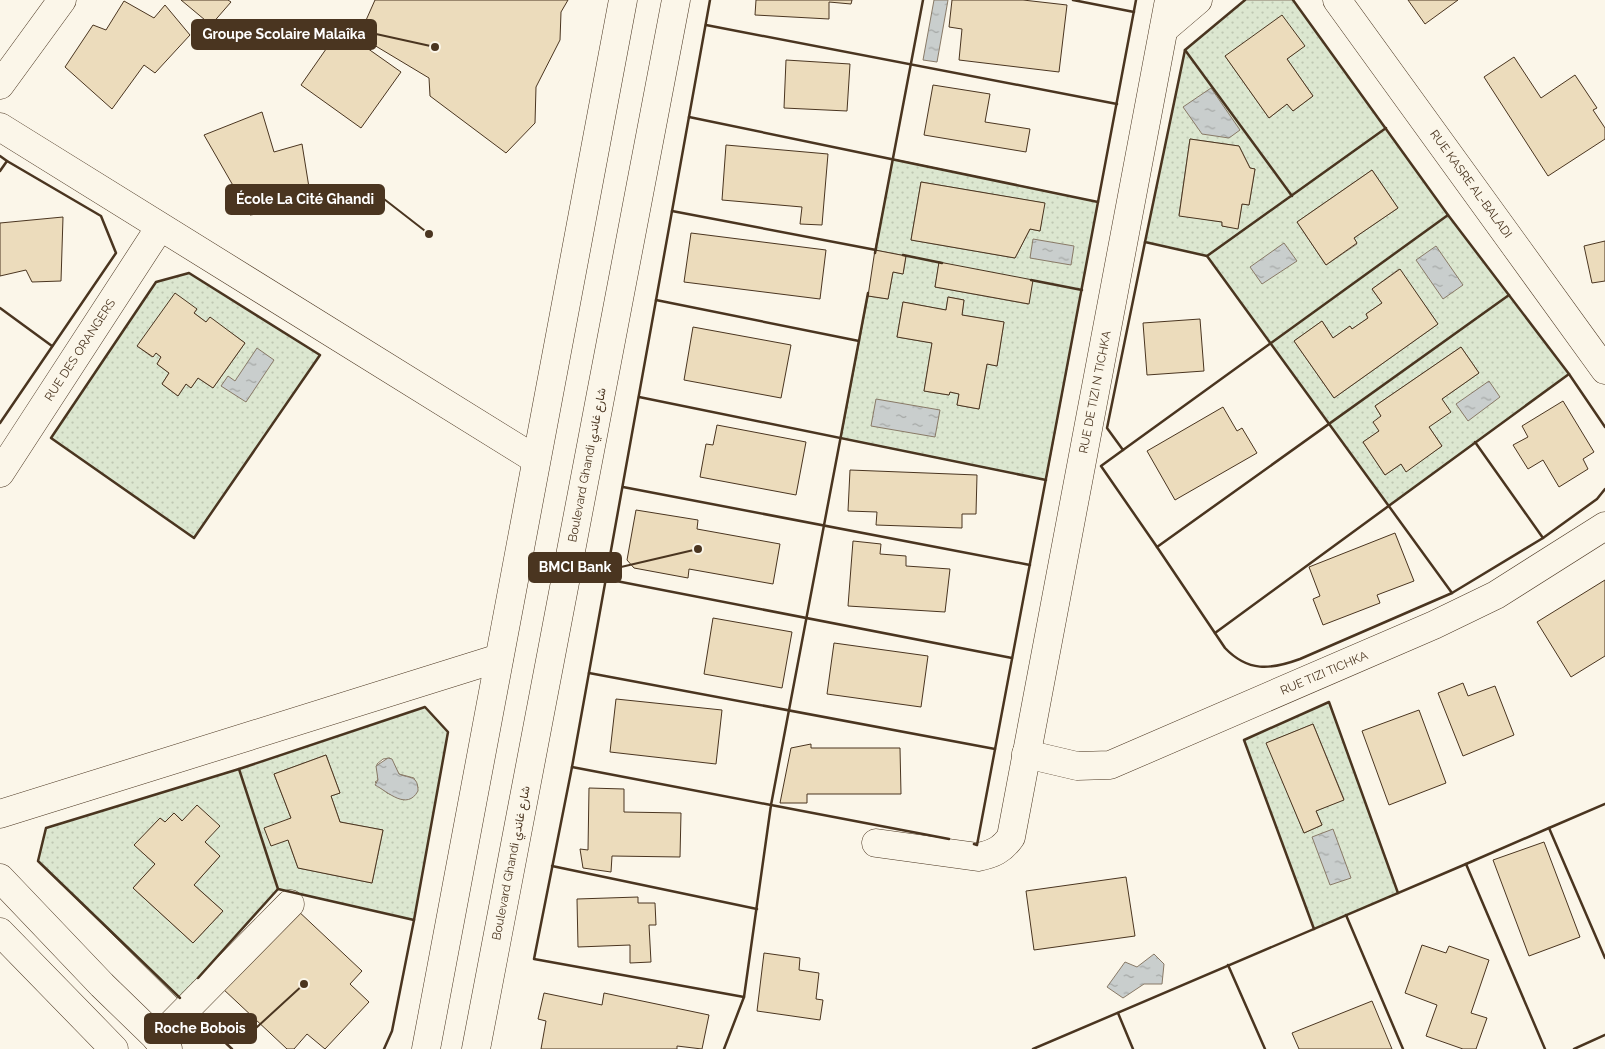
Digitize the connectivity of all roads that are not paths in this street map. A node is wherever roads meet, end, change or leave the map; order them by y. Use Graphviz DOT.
graph roads {
  1 [pos="62,0"];
  2 [pos="623,0"];
  3 [pos="676,0"];
  4 [pos="1169,0"];
  5 [pos="1198,0"];
  6 [pos="1337,0"];
  7 [pos="1164,29"];
  8 [pos="0,85"];
  9 [pos="0,128"];
  10 [pos="160,226"];
  11 [pos="1596,343"];
  12 [pos="1605,370"];
  13 [pos="535,459"];
  14 [pos="0,473"];
  15 [pos="1605,526"];
  16 [pos="499,658"];
  17 [pos="1026,754"];
  18 [pos="0,814"];
  19 [pos="876,843"];
  20 [pos="0,878"];
  21 [pos="290,904"];
  22 [pos="0,932"];
  23 [pos="163,1044"];
  24 [pos="112,1048"];
  25 [pos="426,1049"];
  26 [pos="476,1049"];
  1 -- 8 [label="street"];
  2 -- 13 [label="street"];
  3 -- 26 [label="street, Boulevard Ghandi شارع غاندي"];
  4 -- 7 [label="street, RUE DE TIZI N TICHKA"];
  5 -- 7 [label="street"];
  6 -- 11 [label="street, RUE KASRE AL-BALADI"];
  7 -- 17 [label="street, RUE DE TIZI N TICHKA"];
  9 -- 10 [label="street"];
  10 -- 13 [label="street"];
  10 -- 14 [label="street, RUE DES ORANGERS"];
  11 -- 12 [label="street, RUE KASRE AL-BALADI"];
  13 -- 16 [label="street"];
  15 -- 17 [label="street, RUE TIZI TICHKA"];
  16 -- 18 [label="street"];
  16 -- 25 [label="street"];
  17 -- 19 [label="street, RUE DE TIZI N TICHKA"];
  20 -- 23 [label="street"];
  21 -- 23 [label="street"];
  22 -- 24 [label="street"];
}
